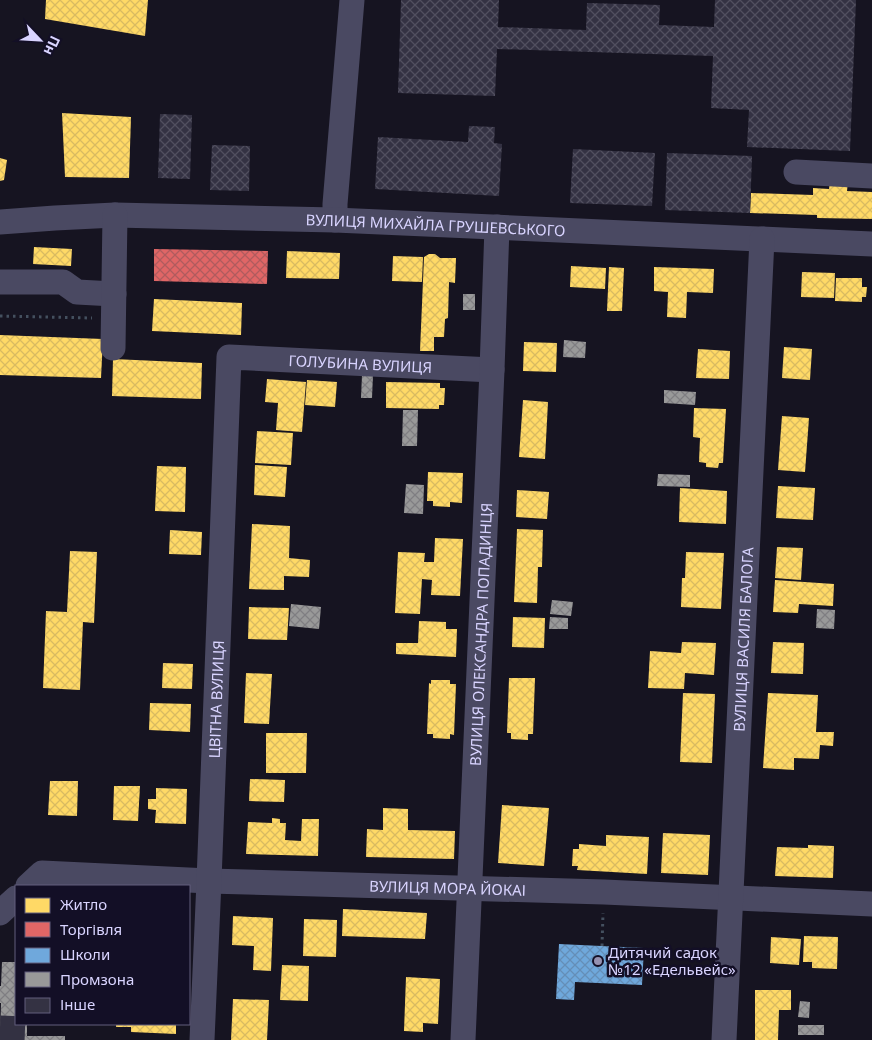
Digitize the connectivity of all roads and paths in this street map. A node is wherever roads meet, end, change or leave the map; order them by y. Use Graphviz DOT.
graph roads {
  1 [pos="352,0"];
  2 [pos="796,172"];
  3 [pos="872,176"];
  4 [pos="115,215"];
  5 [pos="335,220"];
  6 [pos="0,222"];
  7 [pos="497,227"];
  8 [pos="762,239"];
  9 [pos="872,244"];
  10 [pos="0,282"];
  11 [pos="113,307"];
  12 [pos="0,316"];
  13 [pos="113,348"];
  14 [pos="230,357"];
  15 [pos="492,370"];
  16 [pos="209,881"];
  17 [pos="29,885"];
  18 [pos="470,888"];
  19 [pos="604,892"];
  20 [pos="731,898"];
  21 [pos="15,899"];
  22 [pos="872,904"];
  23 [pos="0,913"];
  24 [pos="602,946"];
  25 [pos="202,1040"];
  26 [pos="463,1040"];
  27 [pos="724,1040"];
  1 -- 5 [label="street"];
  2 -- 3 [label="street"];
  4 -- 5 [label="street, ВУЛИЦЯ МИХАЙЛА ГРУШЕВСЬКОГО"];
  4 -- 6 [label="street, ВУЛИЦЯ МИХАЙЛА ГРУШЕВСЬКОГО"];
  4 -- 11 [label="street"];
  5 -- 7 [label="street, ВУЛИЦЯ МИХАЙЛА ГРУШЕВСЬКОГО"];
  7 -- 8 [label="street, ВУЛИЦЯ МИХАЙЛА ГРУШЕВСЬКОГО"];
  7 -- 15 [label="street, ВУЛИЦЯ ОЛЕКСАНДРА ПОПАДИНЦЯ"];
  8 -- 9 [label="street, ВУЛИЦЯ МИХАЙЛА ГРУШЕВСЬКОГО"];
  8 -- 20 [label="street, ВУЛИЦЯ ВАСИЛЯ БАЛОГА"];
  10 -- 11 [label="street"];
  11 -- 12 [label="path"];
  11 -- 13 [label="street"];
  14 -- 15 [label="street, ГОЛУБИНА ВУЛИЦЯ"];
  14 -- 16 [label="street, ЦВІТНА ВУЛИЦЯ"];
  15 -- 18 [label="street, ВУЛИЦЯ ОЛЕКСАНДРА ПОПАДИНЦЯ"];
  16 -- 17 [label="street, ВУЛИЦЯ МОРА ЙОКАІ"];
  16 -- 18 [label="street, ВУЛИЦЯ МОРА ЙОКАІ"];
  16 -- 25 [label="street, ЦВІТНА ВУЛИЦЯ"];
  18 -- 19 [label="street, ВУЛИЦЯ МОРА ЙОКАІ"];
  18 -- 26 [label="street, ВУЛИЦЯ ОЛЕКСАНДРА ПОПАДИНЦЯ"];
  19 -- 20 [label="street, ВУЛИЦЯ МОРА ЙОКАІ"];
  19 -- 24 [label="path"];
  20 -- 22 [label="street, ВУЛИЦЯ МОРА ЙОКАІ"];
  20 -- 27 [label="street, ВУЛИЦЯ ВАСИЛЯ БАЛОГА"];
  21 -- 23 [label="street"];
}
